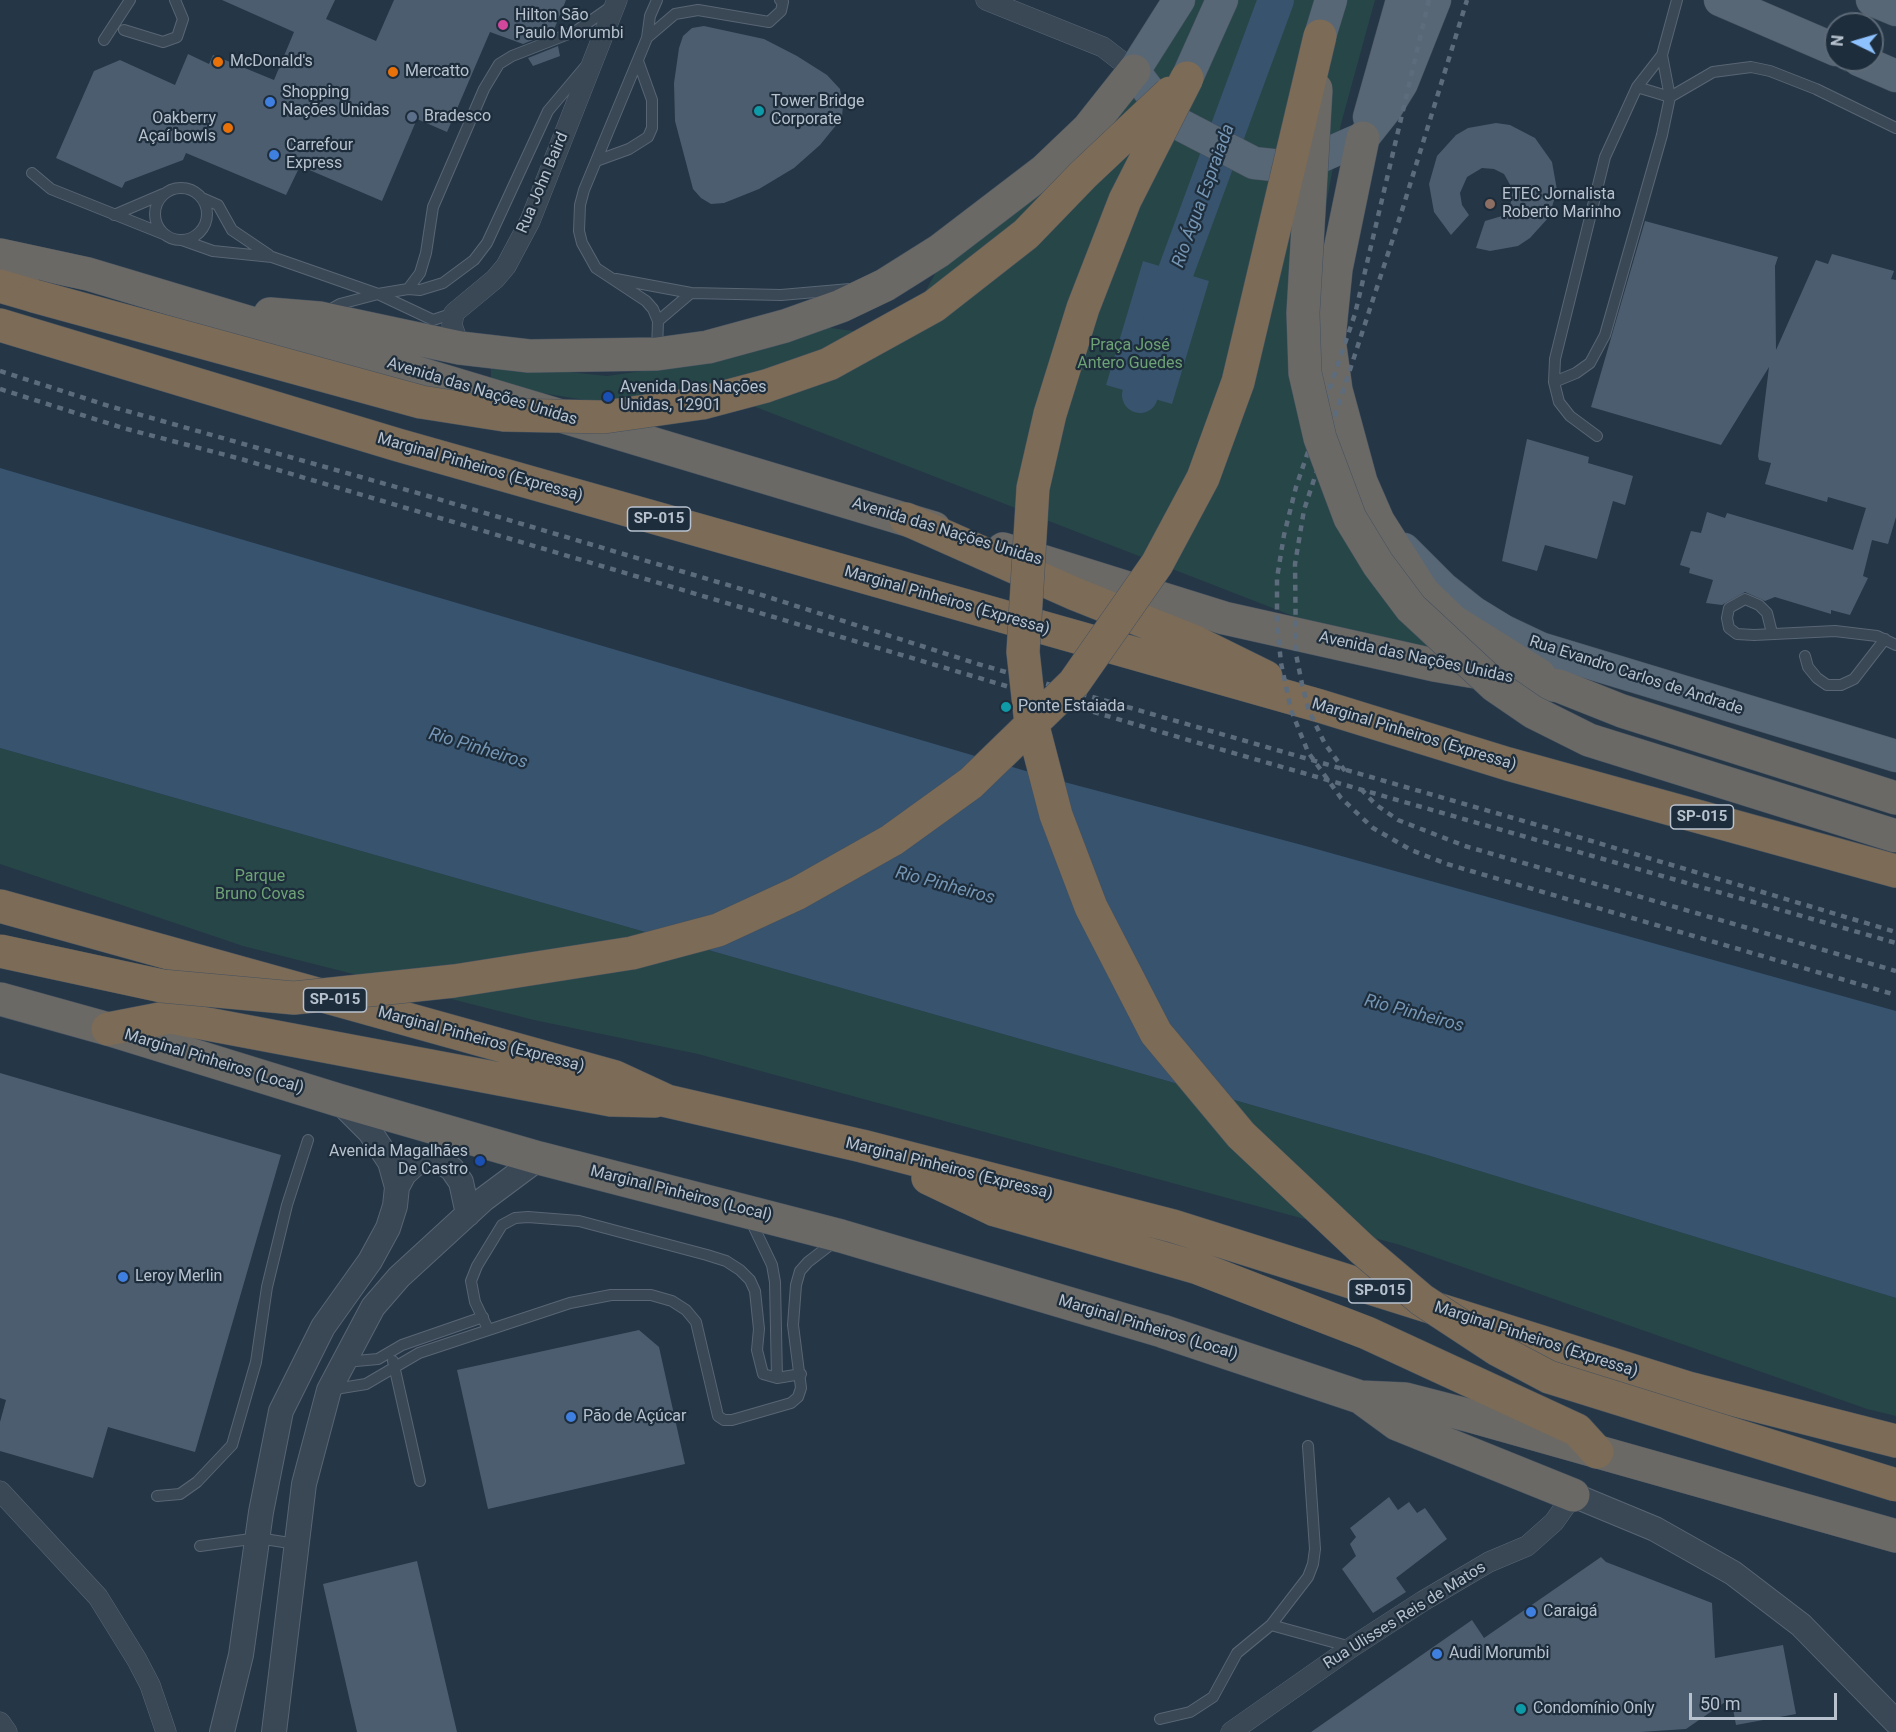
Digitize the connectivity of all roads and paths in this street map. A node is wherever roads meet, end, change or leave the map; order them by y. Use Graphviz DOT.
graph roads {
  1 [pos="129,0"];
  2 [pos="175,0"];
  3 [pos="657,0"];
  4 [pos="1179,0"];
  5 [pos="1222,0"];
  6 [pos="1331,0"];
  7 [pos="1401,0"];
  8 [pos="1435,0"];
  9 [pos="1677,0"];
  10 [pos="1720,0"];
  11 [pos="1872,0"];
  12 [pos="617,1"];
  13 [pos="782,1"];
  14 [pos="992,1"];
  15 [pos="1896,10"];
  16 [pos="124,30"];
  17 [pos="1320,36"];
  18 [pos="647,38"];
  19 [pos="104,40"];
  20 [pos="1824,45"];
  21 [pos="595,55"];
  22 [pos="1662,55"];
  23 [pos="638,61"];
  24 [pos="1134,71"];
  25 [pos="1187,78"];
  26 [pos="1637,87"];
  27 [pos="1670,97"];
  28 [pos="1896,128"];
  29 [pos="1363,138"];
  30 [pos="596,161"];
  31 [pos="32,173"];
  32 [pos="165,194"];
  33 [pos="202,198"];
  34 [pos="114,215"];
  35 [pos="166,235"];
  36 [pos="182,240"];
  37 [pos="0,255"];
  38 [pos="272,257"];
  39 [pos="607,277"];
  40 [pos="885,285"];
  41 [pos="0,286"];
  42 [pos="408,289"];
  43 [pos="691,293"];
  44 [pos="378,294"];
  45 [pos="206,310"];
  46 [pos="454,313"];
  47 [pos="319,318"];
  48 [pos="658,321"];
  49 [pos="0,325"];
  50 [pos="460,348"];
  51 [pos="657,354"];
  52 [pos="1554,382"];
  53 [pos="1597,436"];
  54 [pos="906,519"];
  55 [pos="1378,521"];
  56 [pos="1772,633"];
  57 [pos="1885,639"];
  58 [pos="1896,645"];
  59 [pos="1805,656"];
  60 [pos="1559,686"];
  61 [pos="1320,706"];
  62 [pos="1896,756"];
  63 [pos="1896,798"];
  64 [pos="1896,836"];
  65 [pos="1896,871"];
  66 [pos="0,906"];
  67 [pos="0,951"];
  68 [pos="0,999"];
  69 [pos="108,1029"];
  70 [pos="338,1100"];
  71 [pos="667,1101"];
  72 [pos="308,1140"];
  73 [pos="862,1146"];
  74 [pos="538,1158"];
  75 [pos="397,1187"];
  76 [pos="747,1211"];
  77 [pos="468,1214"];
  78 [pos="841,1236"];
  79 [pos="483,1317"];
  80 [pos="488,1329"];
  81 [pos="391,1352"];
  82 [pos="342,1362"];
  83 [pos="395,1367"];
  84 [pos="801,1374"];
  85 [pos="777,1378"];
  86 [pos="329,1390"];
  87 [pos="1360,1397"];
  88 [pos="1896,1441"];
  89 [pos="1308,1446"];
  90 [pos="1597,1452"];
  91 [pos="420,1481"];
  92 [pos="1896,1485"];
  93 [pos="0,1491"];
  94 [pos="157,1496"];
  95 [pos="1573,1496"];
  96 [pos="1896,1536"];
  97 [pos="258,1538"];
  98 [pos="296,1544"];
  99 [pos="200,1546"];
  100 [pos="1271,1625"];
  101 [pos="1352,1647"];
  102 [pos="1160,1719"];
  103 [pos="0,1722"];
  104 [pos="1896,1722"];
  105 [pos="7,1732"];
  106 [pos="166,1732"];
  107 [pos="222,1732"];
  108 [pos="274,1732"];
  109 [pos="1231,1732"];
  1 -- 19 [label="lane"];
  2 -- 16 [label="lane"];
  3 -- 18 [label="lane"];
  4 -- 24 [label="main road"];
  5 -- 25 [label="main road"];
  6 -- 17 [label="main road"];
  7 -- 29 [label="main road"];
  8 -- 29 [label="main road"];
  9 -- 22 [label="lane"];
  10 -- 20 [label="main road"];
  11 -- 15 [label="main road"];
  12 -- 21 [label="street, Rua John Baird"];
  12 -- 42 [label="lane"];
  13 -- 18 [label="lane"];
  14 -- 24 [label="street"];
  17 -- 64 [label="highway, bridge"];
  17 -- 67 [label="highway, bridge"];
  18 -- 23 [label="lane"];
  21 -- 42 [label="lane"];
  21 -- 46 [label="street, Rua John Baird"];
  22 -- 26 [label="lane"];
  22 -- 27 [label="lane"];
  23 -- 30 [label="lane"];
  23 -- 30 [label="lane"];
  24 -- 29 [label="main road"];
  24 -- 40 [label="highway"];
  25 -- 41 [label="highway, bridge"];
  25 -- 92 [label="highway, bridge"];
  26 -- 27 [label="lane"];
  26 -- 52 [label="lane"];
  27 -- 28 [label="lane"];
  27 -- 52 [label="lane"];
  29 -- 55 [label="highway"];
  30 -- 39 [label="lane"];
  31 -- 34 [label="lane"];
  32 -- 33 [label="lane"];
  32 -- 34 [label="lane"];
  32 -- 35 [label="lane"];
  33 -- 36 [label="lane"];
  33 -- 38 [label="lane"];
  34 -- 35 [label="lane"];
  35 -- 36 [label="lane"];
  36 -- 38 [label="lane"];
  37 -- 45 [label="highway, Avenida das Nações Unidas"];
  38 -- 44 [label="lane"];
  39 -- 43 [label="lane"];
  39 -- 48 [label="lane"];
  40 -- 43 [label="lane"];
  40 -- 51 [label="highway"];
  42 -- 44 [label="lane"];
  43 -- 48 [label="lane"];
  44 -- 46 [label="lane"];
  44 -- 47 [label="lane"];
  45 -- 47 [label="highway"];
  45 -- 54 [label="highway, Avenida das Nações Unidas"];
  46 -- 50 [label="street"];
  47 -- 50 [label="highway"];
  48 -- 51 [label="lane"];
  49 -- 61 [label="highway, Marginal Pinheiros (Expressa) / SP-015"];
  50 -- 51 [label="highway"];
  52 -- 53 [label="lane"];
  54 -- 60 [label="highway, Avenida das Nações Unidas"];
  54 -- 61 [label="highway"];
  55 -- 60 [label="highway"];
  55 -- 62 [label="main road, Rua Evandro Carlos de Andrade"];
  56 -- 56 [label="lane"];
  56 -- 57 [label="lane"];
  57 -- 58 [label="lane"];
  57 -- 59 [label="lane"];
  60 -- 63 [label="highway, Avenida das Nações Unidas"];
  61 -- 65 [label="highway, Marginal Pinheiros (Expressa) / SP-015"];
  66 -- 71 [label="highway, Marginal Pinheiros (Expressa) / SP-015"];
  68 -- 69 [label="highway, Marginal Pinheiros (Local)"];
  69 -- 70 [label="highway, Marginal Pinheiros (Local)"];
  69 -- 71 [label="highway"];
  70 -- 74 [label="highway, Marginal Pinheiros (Local)"];
  70 -- 75 [label="street"];
  71 -- 73 [label="highway, Marginal Pinheiros (Expressa) / SP-015"];
  72 -- 94 [label="lane"];
  73 -- 88 [label="highway, Marginal Pinheiros (Expressa) / SP-015"];
  73 -- 90 [label="highway"];
  74 -- 76 [label="highway, Marginal Pinheiros (Local)"];
  74 -- 77 [label="street"];
  75 -- 77 [label="street"];
  75 -- 97 [label="street"];
  76 -- 78 [label="highway, Marginal Pinheiros (Local)"];
  76 -- 85 [label="lane"];
  77 -- 82 [label="street"];
  78 -- 84 [label="lane"];
  78 -- 87 [label="highway, Marginal Pinheiros (Local)"];
  79 -- 80 [label="lane"];
  79 -- 81 [label="lane"];
  79 -- 85 [label="lane"];
  80 -- 83 [label="lane"];
  80 -- 84 [label="lane"];
  81 -- 82 [label="lane"];
  81 -- 83 [label="lane"];
  82 -- 86 [label="street"];
  83 -- 86 [label="lane"];
  83 -- 91 [label="lane"];
  84 -- 85 [label="lane"];
  86 -- 98 [label="street"];
  87 -- 90 [label="highway"];
  87 -- 95 [label="highway"];
  89 -- 100 [label="lane"];
  90 -- 96 [label="highway"];
  93 -- 106 [label="street"];
  95 -- 101 [label="street, Rua Ulisses Reis de Matos"];
  95 -- 104 [label="street"];
  97 -- 98 [label="lane"];
  97 -- 99 [label="lane"];
  97 -- 107 [label="street"];
  98 -- 108 [label="street"];
  100 -- 101 [label="lane"];
  100 -- 102 [label="lane"];
  101 -- 109 [label="street, Rua Ulisses Reis de Matos"];
  103 -- 105 [label="street"];
}
